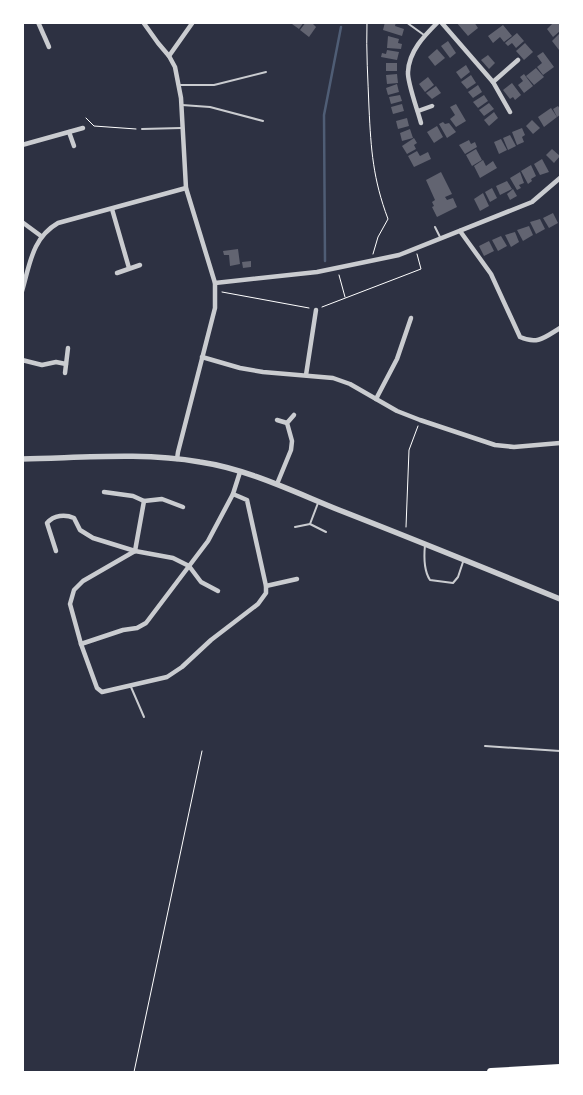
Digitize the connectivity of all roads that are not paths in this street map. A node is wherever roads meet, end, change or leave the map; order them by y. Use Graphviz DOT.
graph roads {
  1 [pos="38,22"];
  2 [pos="143,22"];
  3 [pos="193,22"];
  4 [pos="406,22"];
  5 [pos="440,22"];
  6 [pos="424,35"];
  7 [pos="49,47"];
  8 [pos="169,56"];
  9 [pos="518,60"];
  10 [pos="266,72"];
  11 [pos="493,82"];
  12 [pos="179,85"];
  13 [pos="182,105"];
  14 [pos="432,106"];
  15 [pos="418,111"];
  16 [pos="510,112"];
  17 [pos="263,121"];
  18 [pos="421,123"];
  19 [pos="82,128"];
  20 [pos="183,128"];
  21 [pos="142,129"];
  22 [pos="69,132"];
  23 [pos="22,145"];
  24 [pos="74,146"];
  25 [pos="560,178"];
  26 [pos="186,188"];
  27 [pos="112,209"];
  28 [pos="22,222"];
  29 [pos="435,227"];
  30 [pos="460,231"];
  31 [pos="41,236"];
  32 [pos="441,240"];
  33 [pos="140,266"];
  34 [pos="129,268"];
  35 [pos="117,273"];
  36 [pos="215,282"];
  37 [pos="22,291"];
  38 [pos="316,310"];
  39 [pos="411,318"];
  40 [pos="560,328"];
  41 [pos="68,348"];
  42 [pos="202,357"];
  43 [pos="22,360"];
  44 [pos="66,364"];
  45 [pos="65,373"];
  46 [pos="306,375"];
  47 [pos="376,399"];
  48 [pos="294,415"];
  49 [pos="277,420"];
  50 [pos="287,423"];
  51 [pos="560,443"];
  52 [pos="22,459"];
  53 [pos="177,459"];
  54 [pos="240,472"];
  55 [pos="276,484"];
  56 [pos="104,492"];
  57 [pos="234,494"];
  58 [pos="144,501"];
  59 [pos="319,501"];
  60 [pos="183,507"];
  61 [pos="310,524"];
  62 [pos="296,527"];
  63 [pos="326,532"];
  64 [pos="426,544"];
  65 [pos="56,551"];
  66 [pos="135,551"];
  67 [pos="464,560"];
  68 [pos="189,566"];
  69 [pos="297,579"];
  70 [pos="266,586"];
  71 [pos="218,591"];
  72 [pos="560,599"];
  73 [pos="81,644"];
  74 [pos="130,685"];
  75 [pos="144,718"];
  76 [pos="485,746"];
  77 [pos="560,751"];
  78 [pos="560,1068"];
  79 [pos="491,1072"];
  1 -- 7 [label="street"];
  2 -- 8 [label="street"];
  3 -- 8 [label="street"];
  4 -- 6 [label="lane"];
  5 -- 6 [label="street"];
  5 -- 11 [label="street"];
  6 -- 15 [label="street"];
  8 -- 12 [label="street"];
  9 -- 11 [label="street"];
  10 -- 12 [label="lane"];
  11 -- 16 [label="street"];
  12 -- 13 [label="street"];
  13 -- 17 [label="lane"];
  13 -- 20 [label="street"];
  14 -- 15 [label="street"];
  15 -- 18 [label="street"];
  19 -- 22 [label="street"];
  20 -- 21 [label="lane"];
  20 -- 26 [label="street"];
  22 -- 23 [label="street"];
  22 -- 24 [label="street"];
  25 -- 30 [label="street"];
  26 -- 27 [label="street"];
  26 -- 36 [label="street"];
  27 -- 31 [label="street"];
  27 -- 34 [label="street"];
  28 -- 31 [label="street"];
  29 -- 32 [label="lane"];
  30 -- 32 [label="street"];
  30 -- 40 [label="street"];
  31 -- 37 [label="street"];
  32 -- 36 [label="street"];
  33 -- 34 [label="street"];
  34 -- 35 [label="street"];
  36 -- 42 [label="street"];
  38 -- 46 [label="street"];
  39 -- 47 [label="street"];
  41 -- 44 [label="street"];
  42 -- 46 [label="street"];
  42 -- 53 [label="street"];
  43 -- 44 [label="street"];
  44 -- 45 [label="street"];
  46 -- 47 [label="street"];
  47 -- 51 [label="street"];
  48 -- 50 [label="street"];
  49 -- 50 [label="street"];
  50 -- 55 [label="street"];
  52 -- 53 [label="street"];
  53 -- 54 [label="street"];
  54 -- 55 [label="street"];
  54 -- 57 [label="street"];
  55 -- 59 [label="street"];
  56 -- 58 [label="street"];
  57 -- 68 [label="street"];
  57 -- 70 [label="street"];
  58 -- 60 [label="street"];
  58 -- 66 [label="street"];
  59 -- 61 [label="lane"];
  59 -- 64 [label="street"];
  61 -- 62 [label="lane"];
  61 -- 63 [label="lane"];
  64 -- 67 [label="street"];
  64 -- 67 [label="lane"];
  65 -- 66 [label="street"];
  66 -- 68 [label="street"];
  66 -- 73 [label="street"];
  67 -- 72 [label="street"];
  68 -- 71 [label="street"];
  68 -- 73 [label="street"];
  69 -- 70 [label="street"];
  70 -- 74 [label="street"];
  73 -- 74 [label="street"];
  74 -- 75 [label="lane"];
  76 -- 77 [label="lane"];
  78 -- 79 [label="highway"];
}
